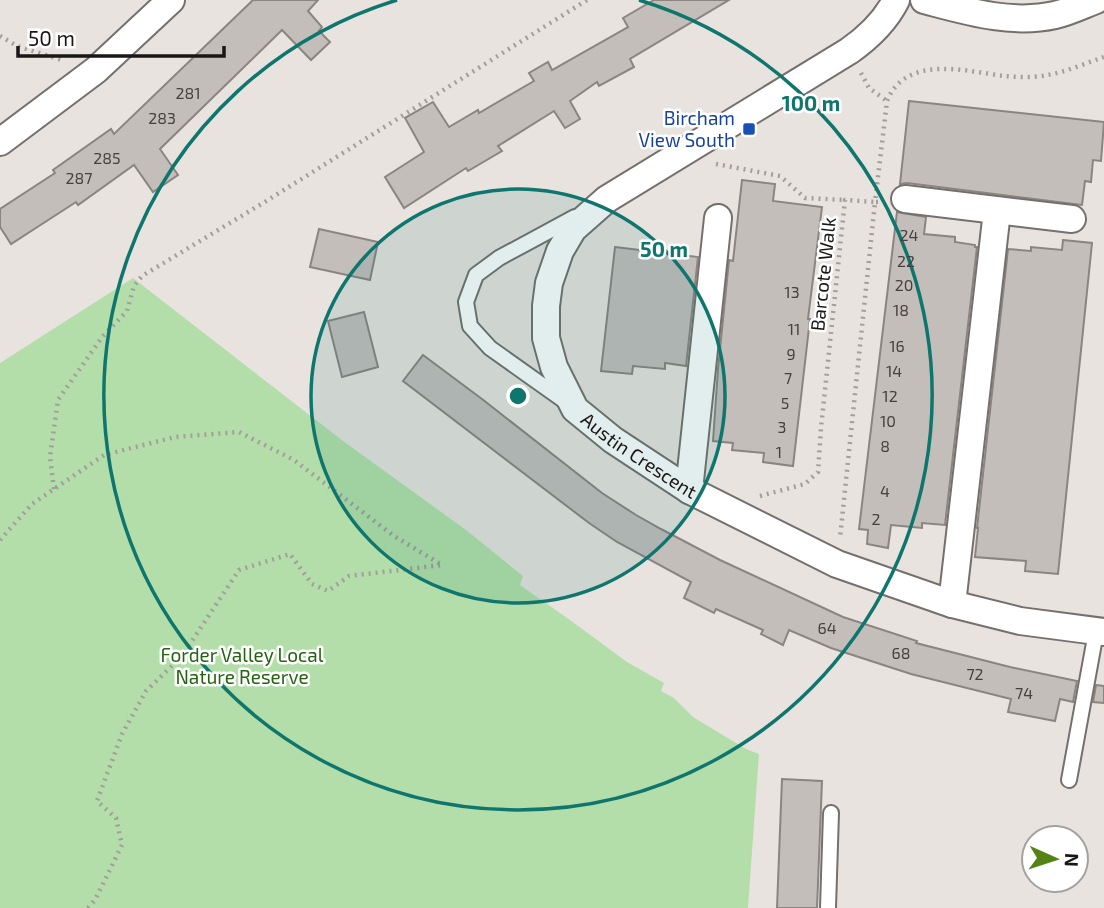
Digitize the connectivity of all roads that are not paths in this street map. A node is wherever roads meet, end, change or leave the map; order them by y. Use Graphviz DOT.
graph roads {
  1 [pos="171,0"];
  2 [pos="896,0"];
  3 [pos="924,0"];
  4 [pos="1096,0"];
  5 [pos="0,142"];
  6 [pos="607,199"];
  7 [pos="905,200"];
  8 [pos="997,211"];
  9 [pos="718,218"];
  10 [pos="1072,219"];
  11 [pos="575,410"];
  12 [pos="689,490"];
  13 [pos="952,604"];
  14 [pos="1100,632"];
  15 [pos="1069,780"];
  16 [pos="831,813"];
  17 [pos="828,908"];
  1 -- 5 [label="street"];
  2 -- 6 [label="street, Austin Crescent"];
  3 -- 4 [label="street"];
  6 -- 11 [label="street, Austin Crescent"];
  6 -- 11 [label="lane"];
  7 -- 8 [label="street"];
  8 -- 10 [label="street"];
  8 -- 13 [label="street"];
  9 -- 12 [label="street"];
  11 -- 12 [label="street, Austin Crescent"];
  12 -- 13 [label="street, Austin Crescent"];
  13 -- 14 [label="street, Austin Crescent"];
  14 -- 15 [label="lane"];
  16 -- 17 [label="lane"];
}
